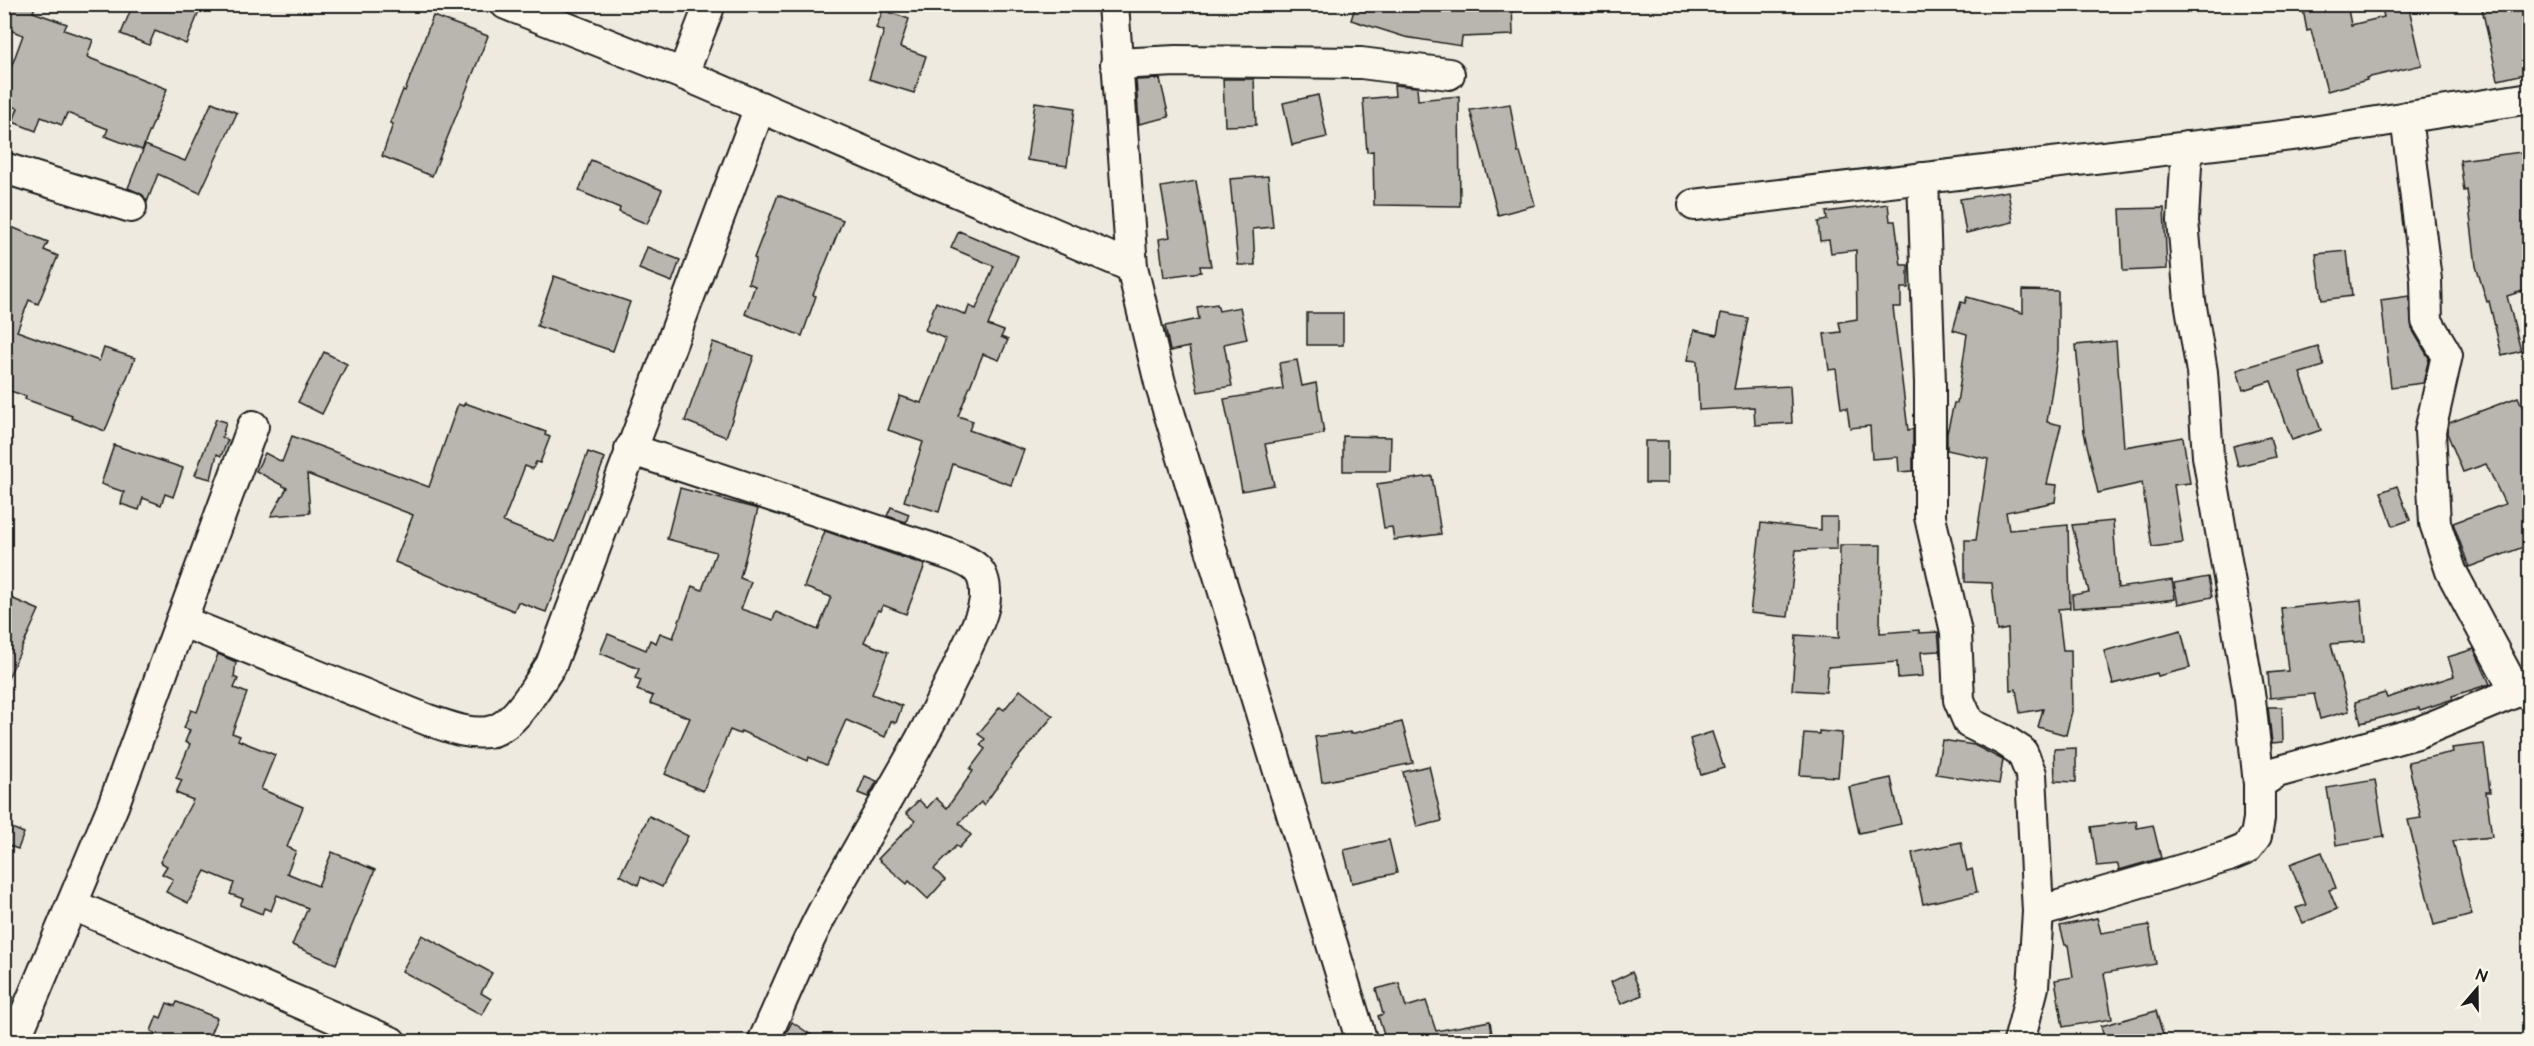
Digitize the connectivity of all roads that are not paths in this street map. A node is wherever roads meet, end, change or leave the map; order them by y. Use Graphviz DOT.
graph roads {
  1 [pos="506,4"];
  2 [pos="710,4"];
  3 [pos="1113,4"];
  4 [pos="1116,64"];
  5 [pos="683,74"];
  6 [pos="1449,74"];
  7 [pos="2529,98"];
  8 [pos="760,107"];
  9 [pos="2406,117"];
  10 [pos="2187,147"];
  11 [pos="4,168"];
  12 [pos="1923,178"];
  13 [pos="1694,205"];
  14 [pos="131,207"];
  15 [pos="1132,267"];
  16 [pos="253,426"];
  17 [pos="630,449"];
  18 [pos="181,621"];
  19 [pos="2523,689"];
  20 [pos="2259,784"];
  21 [pos="73,905"];
  22 [pos="2038,912"];
  23 [pos="14,1041"];
  24 [pos="391,1041"];
  25 [pos="763,1041"];
  26 [pos="1362,1041"];
  27 [pos="2019,1041"];
  1 -- 5 [label="street"];
  2 -- 5 [label="street"];
  3 -- 4 [label="street"];
  4 -- 6 [label="street"];
  4 -- 15 [label="street"];
  5 -- 8 [label="street"];
  7 -- 9 [label="street"];
  8 -- 15 [label="street"];
  8 -- 17 [label="street"];
  9 -- 10 [label="street"];
  9 -- 19 [label="street"];
  10 -- 12 [label="street"];
  10 -- 20 [label="street"];
  11 -- 14 [label="street"];
  12 -- 13 [label="street"];
  12 -- 22 [label="street"];
  15 -- 26 [label="street"];
  16 -- 18 [label="street"];
  17 -- 18 [label="street"];
  17 -- 25 [label="street"];
  18 -- 21 [label="street"];
  19 -- 20 [label="street"];
  20 -- 22 [label="street"];
  21 -- 23 [label="street"];
  21 -- 24 [label="street"];
  22 -- 27 [label="street"];
}
